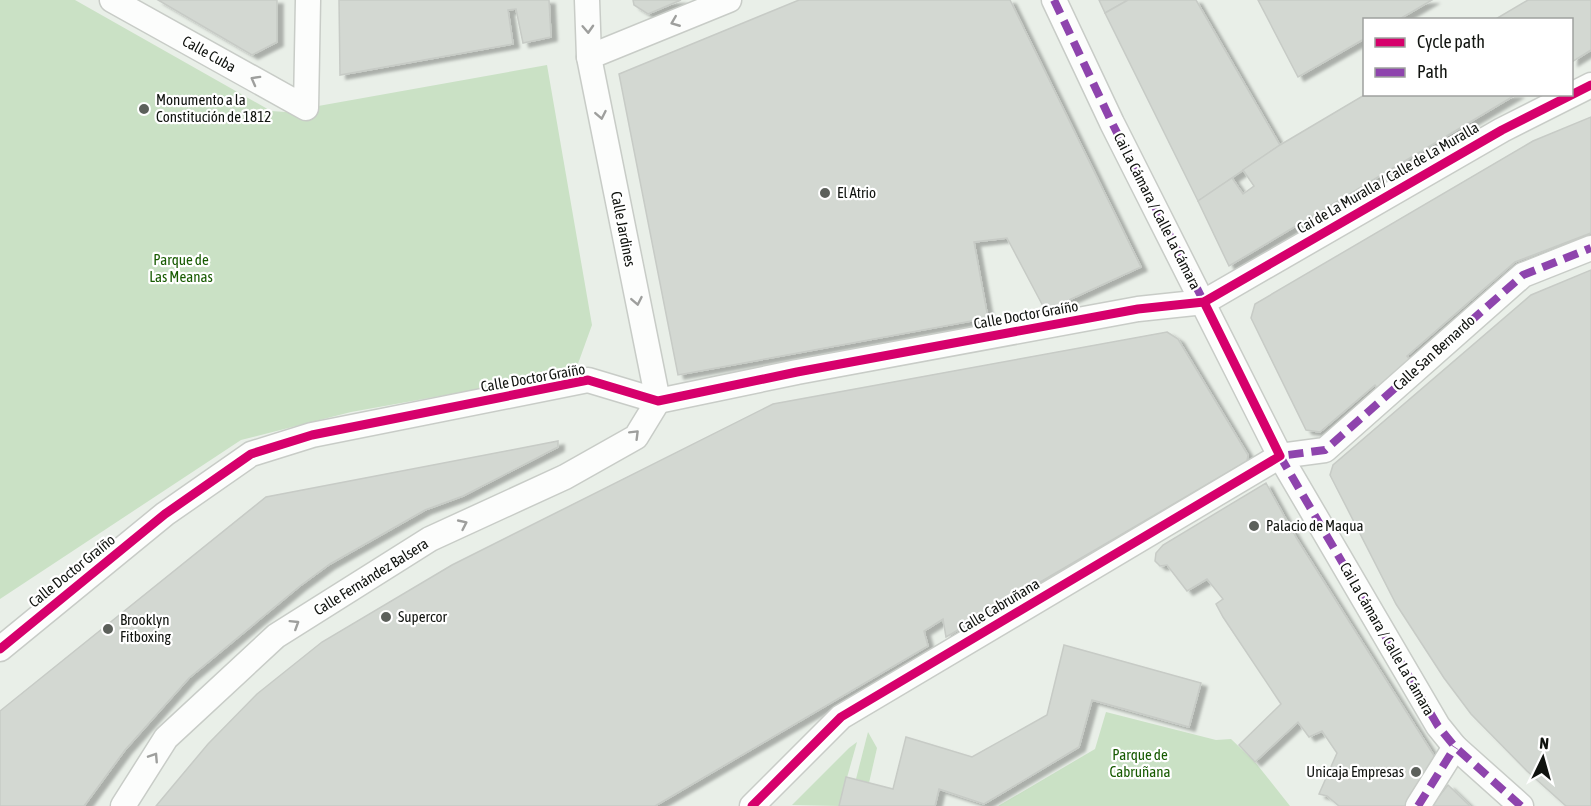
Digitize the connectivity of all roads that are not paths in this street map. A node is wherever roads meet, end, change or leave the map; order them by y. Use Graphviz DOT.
graph roads {
  1 [pos="112,0"];
  2 [pos="308,0"];
  3 [pos="587,0"];
  4 [pos="729,0"];
  5 [pos="1054,0"];
  6 [pos="590,57"];
  7 [pos="1591,85"];
  8 [pos="1573,94"];
  9 [pos="1569,96"];
  10 [pos="1591,248"];
  11 [pos="1204,302"];
  12 [pos="658,401"];
  13 [pos="1280,456"];
  14 [pos="36,620"];
  15 [pos="0,629"];
  16 [pos="0,649"];
  17 [pos="1455,747"];
  18 [pos="123,806"];
  19 [pos="752,806"];
  20 [pos="1418,806"];
  21 [pos="1521,806"];
  2 -- 1 [label="street, Calle Cuba, one-way"];
  3 -- 6 [label="street, Calle Jardines, one-way"];
  4 -- 6 [label="street, one-way"];
  5 -- 11 [label="street, Cai La Cámara / Calle La Cámara"];
  6 -- 12 [label="street, Calle Jardines, one-way"];
  7 -- 8 [label="street, Cai de La Muralla / Calle de La Muralla"];
  9 -- 11 [label="street, Cai de La Muralla / Calle de La Muralla"];
  10 -- 13 [label="street, Calle San Bernardo"];
  11 -- 12 [label="street, Calle Doctor Graíño"];
  11 -- 13 [label="street, Cai La Cámara / Calle La Cámara"];
  12 -- 14 [label="street, Calle Doctor Graíño"];
  18 -- 12 [label="street, Calle Fernández Balsera, one-way"];
  13 -- 17 [label="street, Cai La Cámara / Calle La Cámara"];
  13 -- 19 [label="street, Calle Cabruñana"];
  14 -- 15 [label="street, Calle Doctor Graíño"];
  14 -- 16 [label="street, Calle Doctor Graíño"];
  17 -- 20 [label="street"];
  17 -- 21 [label="street, Cai La Cámara / Calle La Cámara"];
}
